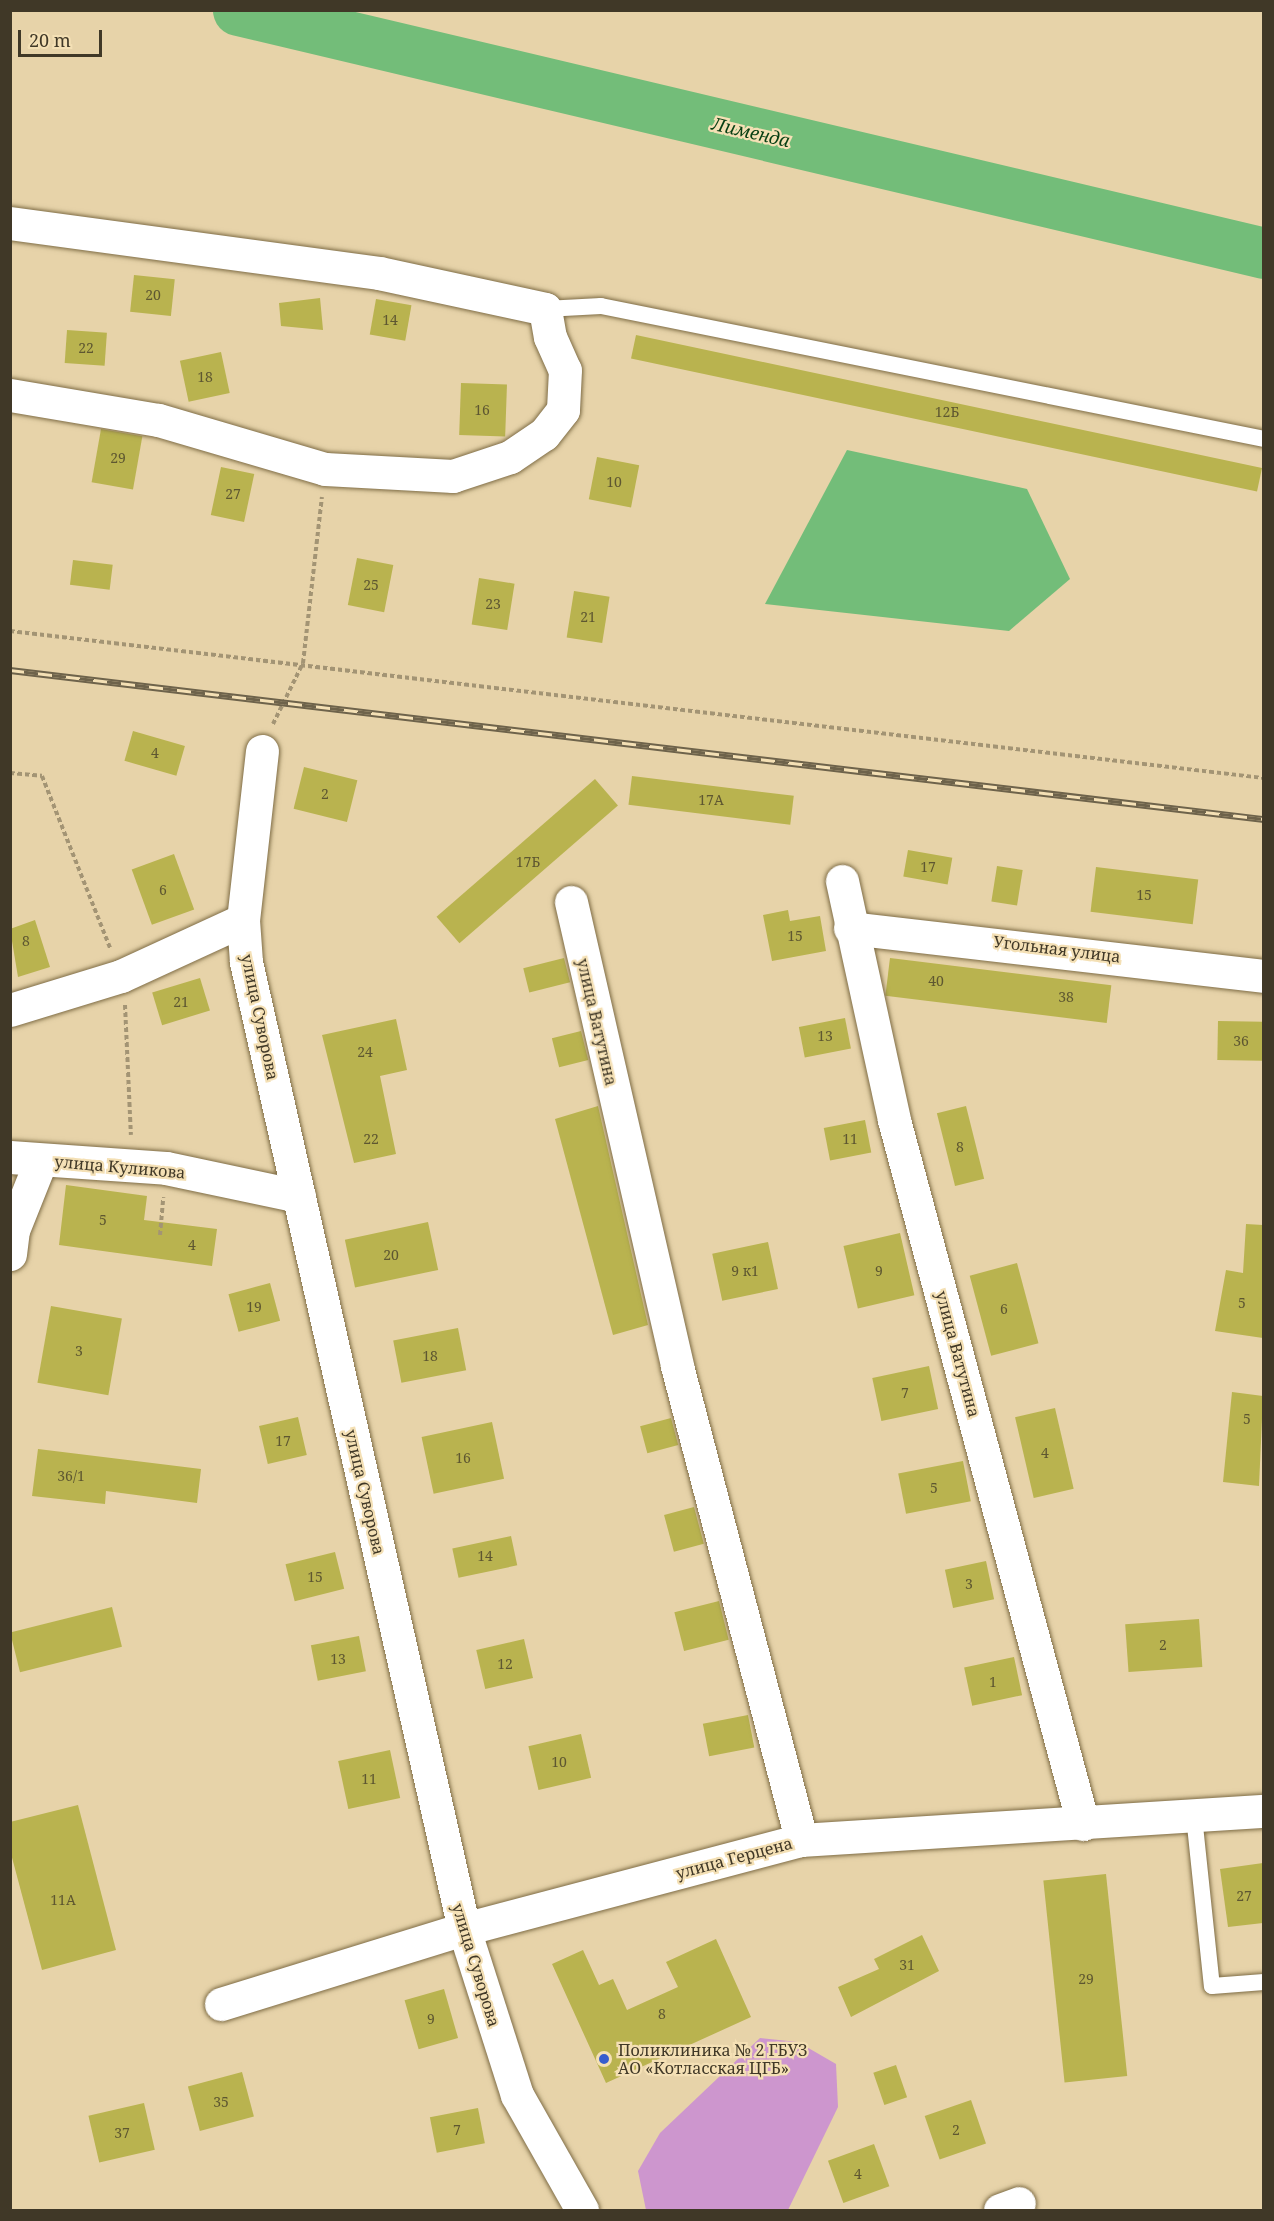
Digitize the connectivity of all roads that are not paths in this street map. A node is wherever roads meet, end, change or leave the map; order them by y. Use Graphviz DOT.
graph roads {
  1 [pos="10,223"];
  2 [pos="544,309"];
  3 [pos="10,395"];
  4 [pos="1263,439"];
  5 [pos="262,751"];
  6 [pos="842,881"];
  7 [pos="570,902"];
  8 [pos="243,920"];
  9 [pos="850,928"];
  10 [pos="1263,976"];
  11 [pos="10,1010"];
  12 [pos="26,1159"];
  13 [pos="298,1196"];
  14 [pos="10,1254"];
  15 [pos="1263,1811"];
  16 [pos="1194,1816"];
  17 [pos="1083,1824"];
  18 [pos="801,1840"];
  19 [pos="464,1929"];
  20 [pos="1263,1982"];
  21 [pos="221,2004"];
  22 [pos="582,2211"];
  1 -- 2 [label="street"];
  2 -- 3 [label="street"];
  2 -- 4 [label="lane"];
  5 -- 8 [label="street, улица Суворова"];
  6 -- 9 [label="street, улица Ватутина"];
  7 -- 18 [label="street, улица Ватутина"];
  8 -- 11 [label="street"];
  8 -- 13 [label="street, улица Суворова"];
  9 -- 10 [label="street, Угольная улица"];
  9 -- 17 [label="street, улица Ватутина"];
  12 -- 13 [label="street, улица Куликова"];
  12 -- 14 [label="street"];
  13 -- 19 [label="street, улица Суворова"];
  15 -- 16 [label="street, улица Герцена"];
  16 -- 17 [label="street, улица Герцена"];
  16 -- 20 [label="lane"];
  17 -- 18 [label="street, улица Герцена"];
  18 -- 19 [label="street, улица Герцена"];
  19 -- 21 [label="street, улица Герцена"];
  19 -- 22 [label="street, улица Суворова"];
}
